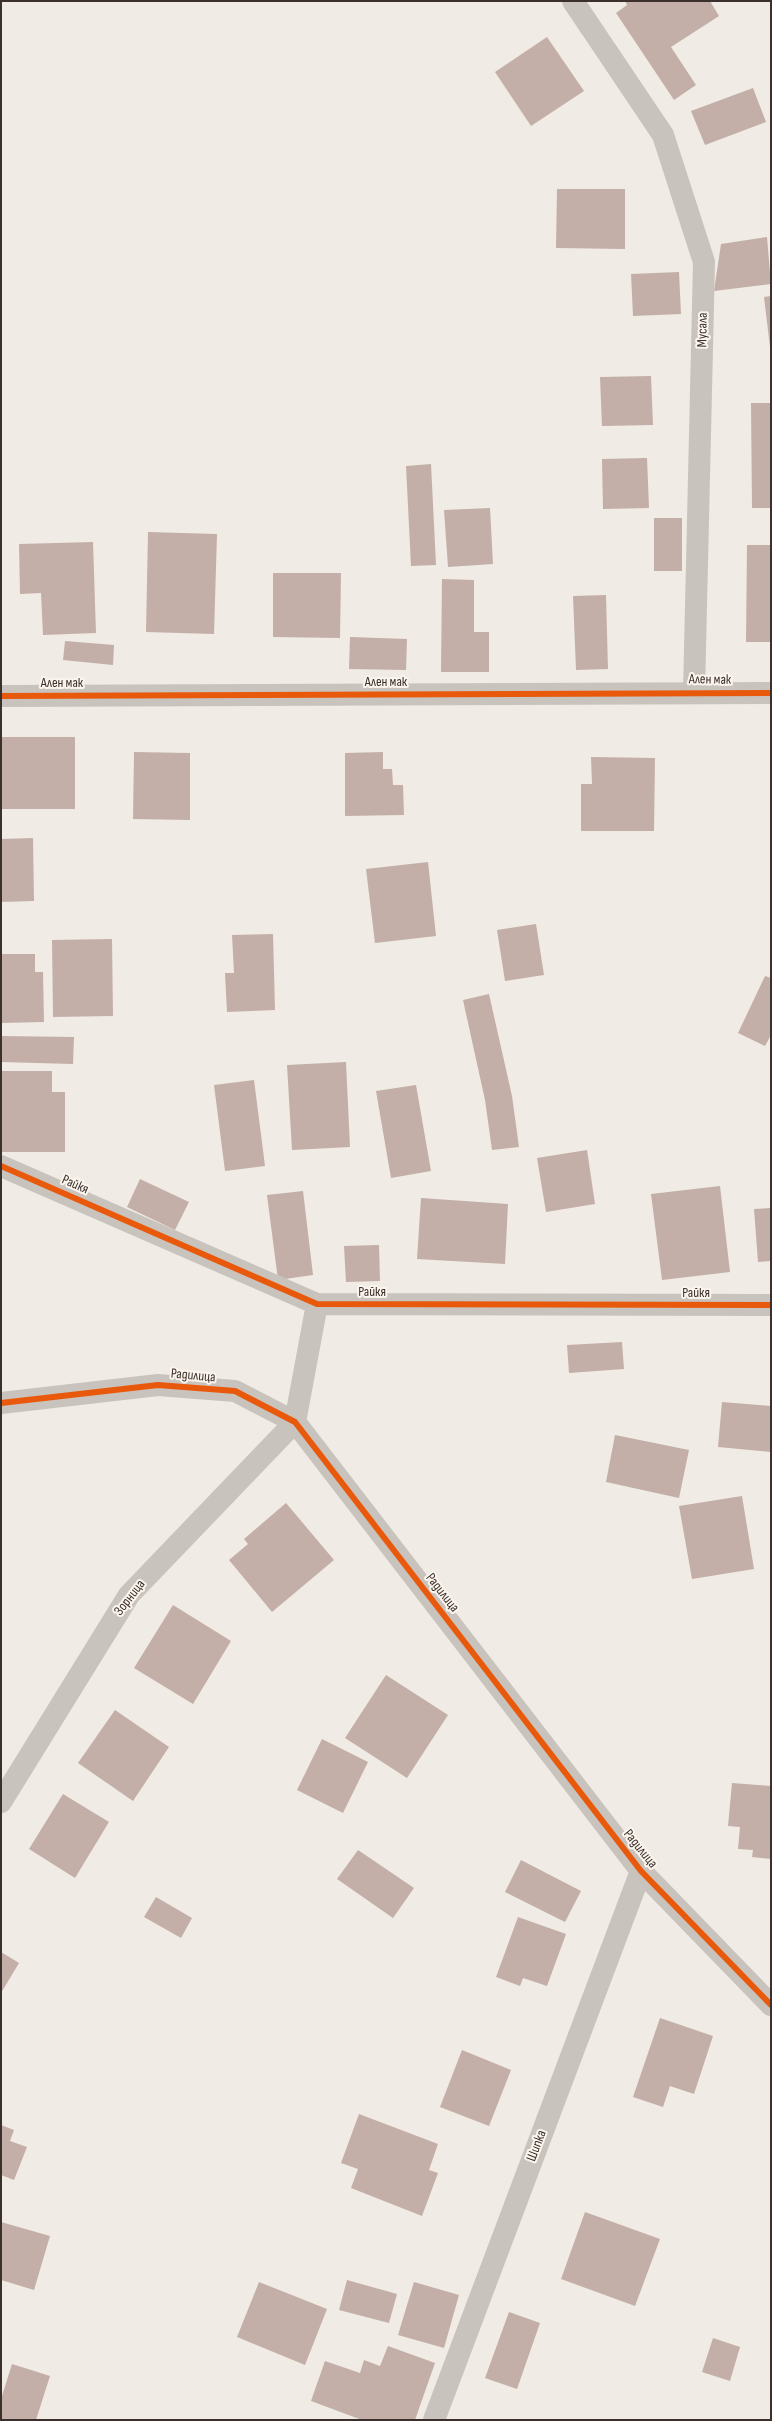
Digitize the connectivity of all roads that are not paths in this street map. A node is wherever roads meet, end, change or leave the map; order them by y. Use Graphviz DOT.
graph roads {
  1 [pos="573,1"];
  2 [pos="694,692"];
  3 [pos="771,693"];
  4 [pos="1,696"];
  5 [pos="1,1166"];
  6 [pos="317,1304"];
  7 [pos="771,1305"];
  8 [pos="1,1403"];
  9 [pos="295,1422"];
  10 [pos="1,1802"];
  11 [pos="641,1871"];
  12 [pos="771,2005"];
  13 [pos="434,2420"];
  1 -- 2 [label="street, Мусала"];
  2 -- 3 [label="street, Ален мак"];
  2 -- 4 [label="street, Ален мак"];
  5 -- 6 [label="street, Райкя"];
  6 -- 7 [label="street, Райкя"];
  6 -- 9 [label="street"];
  8 -- 9 [label="street, Радилица"];
  9 -- 10 [label="street, Зорница"];
  9 -- 11 [label="street, Радилица"];
  11 -- 12 [label="street, Радилица"];
  11 -- 13 [label="street, Шипка"];
}
